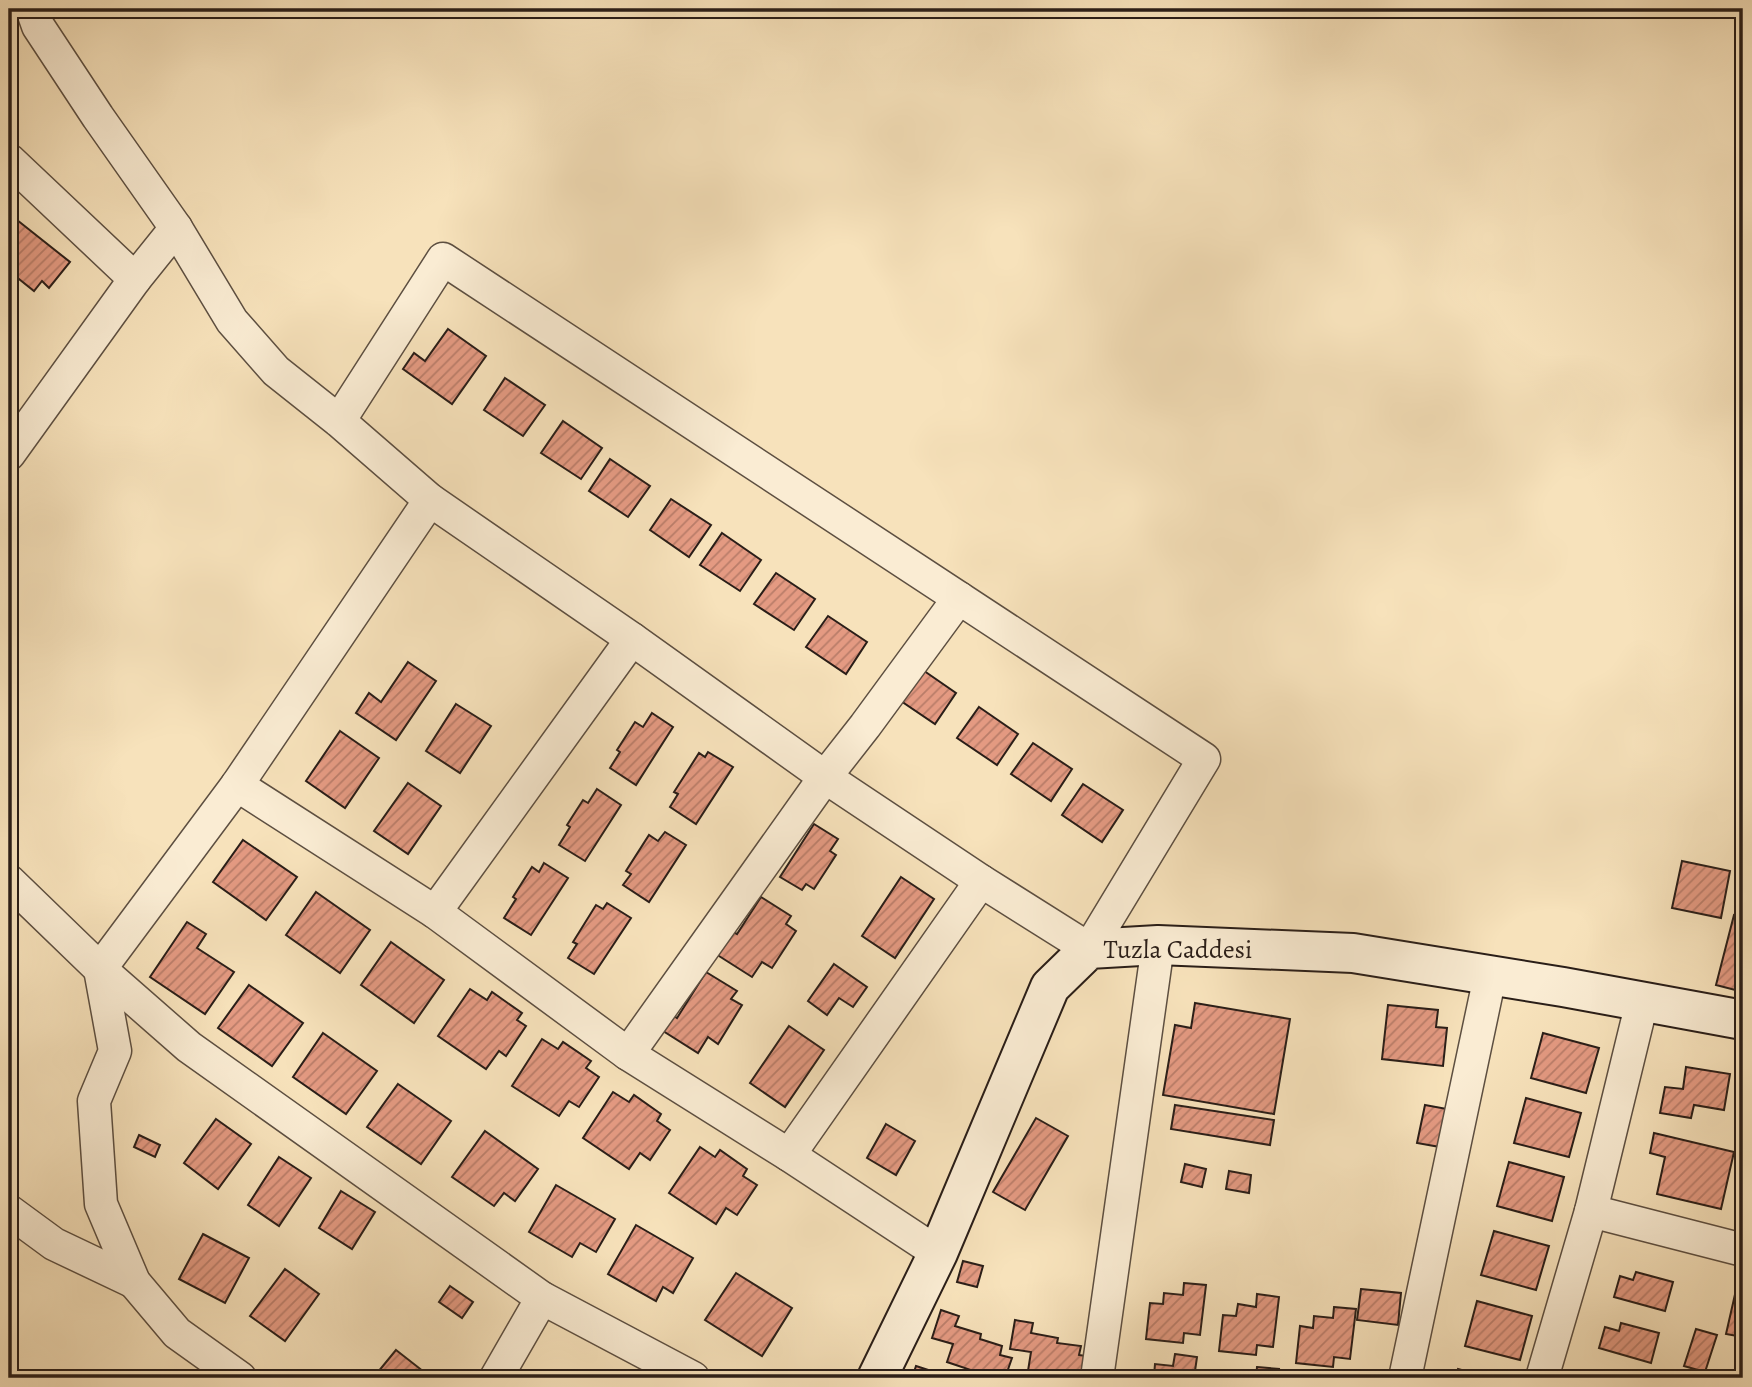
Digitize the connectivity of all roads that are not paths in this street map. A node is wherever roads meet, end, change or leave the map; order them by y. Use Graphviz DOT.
graph roads {
  1 [pos="32,9"];
  2 [pos="9,160"];
  3 [pos="176,228"];
  4 [pos="135,279"];
  5 [pos="339,421"];
  6 [pos="9,454"];
  7 [pos="430,500"];
  8 [pos="959,598"];
  9 [pos="632,639"];
  10 [pos="825,777"];
  11 [pos="237,785"];
  12 [pos="9,881"];
  13 [pos="981,881"];
  14 [pos="435,912"];
  15 [pos="1158,945"];
  16 [pos="1089,949"];
  17 [pos="100,970"];
  18 [pos="1490,976"];
  19 [pos="1642,1002"];
  20 [pos="1743,1020"];
  21 [pos="628,1054"];
  22 [pos="789,1155"];
  23 [pos="9,1211"];
  24 [pos="1591,1211"];
  25 [pos="1743,1250"];
  26 [pos="937,1253"];
  27 [pos="134,1282"];
  28 [pos="542,1298"];
  29 [pos="240,1378"];
  30 [pos="496,1378"];
  31 [pos="694,1378"];
  32 [pos="877,1378"];
  33 [pos="1097,1378"];
  34 [pos="1405,1378"];
  35 [pos="1542,1378"];
  1 -- 3 [label="street"];
  2 -- 4 [label="street"];
  3 -- 4 [label="street"];
  3 -- 5 [label="street"];
  4 -- 6 [label="street"];
  5 -- 7 [label="street"];
  5 -- 8 [label="street"];
  7 -- 9 [label="street"];
  7 -- 11 [label="street"];
  8 -- 10 [label="street"];
  8 -- 16 [label="street"];
  9 -- 10 [label="street"];
  9 -- 14 [label="street"];
  10 -- 13 [label="street"];
  10 -- 21 [label="street"];
  11 -- 14 [label="street"];
  11 -- 17 [label="street"];
  12 -- 17 [label="street"];
  13 -- 16 [label="street"];
  13 -- 22 [label="street"];
  14 -- 21 [label="street"];
  15 -- 16 [label="main road, Tuzla Caddesi"];
  15 -- 18 [label="main road, Tuzla Caddesi"];
  15 -- 33 [label="street"];
  16 -- 26 [label="main road, Tuzla Caddesi"];
  17 -- 27 [label="street"];
  17 -- 28 [label="street"];
  18 -- 19 [label="main road, Tuzla Caddesi"];
  18 -- 34 [label="street"];
  19 -- 20 [label="main road, Tuzla Caddesi"];
  19 -- 24 [label="street"];
  21 -- 22 [label="street"];
  22 -- 26 [label="street"];
  23 -- 27 [label="street"];
  24 -- 25 [label="street"];
  24 -- 35 [label="street"];
  26 -- 32 [label="main road, Tuzla Caddesi"];
  27 -- 29 [label="street"];
  28 -- 30 [label="street"];
  28 -- 31 [label="street"];
}
